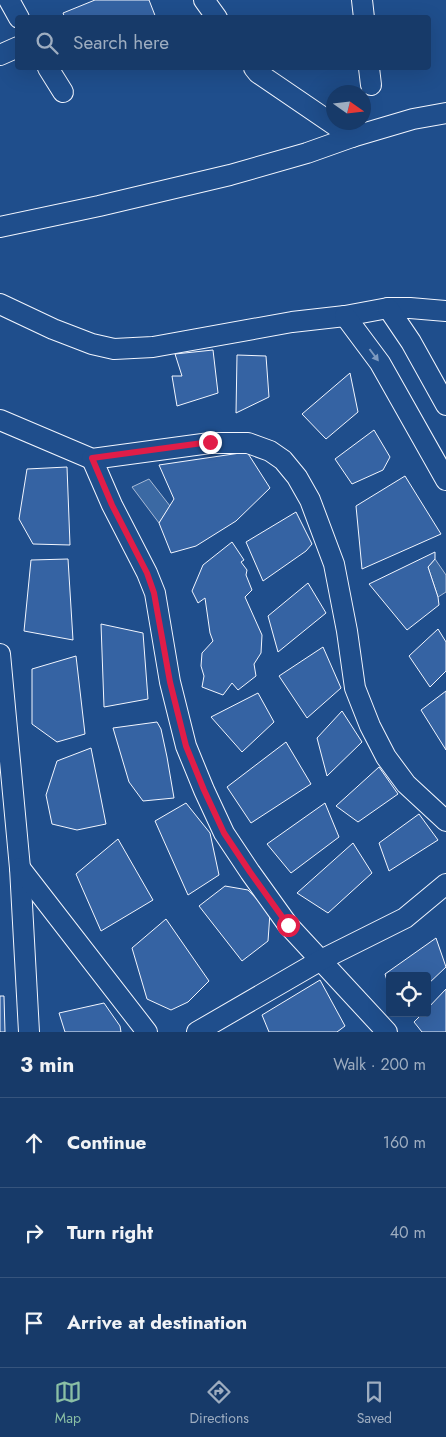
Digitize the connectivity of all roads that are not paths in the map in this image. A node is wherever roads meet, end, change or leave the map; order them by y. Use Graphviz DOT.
graph roads {
  1 [pos="9,0"];
  2 [pos="204,0"];
  3 [pos="362,0"];
  4 [pos="17,15"];
  5 [pos="215,15"];
  6 [pos="364,15"];
  7 [pos="15,48"];
  8 [pos="0,55"];
  9 [pos="49,70"];
  10 [pos="256,70"];
  11 [pos="63,92"];
  12 [pos="446,113"];
  13 [pos="352,137"];
  14 [pos="0,227"];
  15 [pos="0,304"];
  16 [pos="388,308"];
  17 [pos="446,312"];
  18 [pos="345,316"];
  19 [pos="446,404"];
  20 [pos="0,420"];
  21 [pos="92,458"];
  22 [pos="446,480"];
  23 [pos="0,654"];
  24 [pos="446,821"];
  25 [pos="20,868"];
  26 [pos="446,884"];
  27 [pos="321,960"];
  28 [pos="29,1032"];
  29 [pos="146,1032"];
  30 [pos="197,1032"];
  31 [pos="387,1032"];
  1 -- 4 [label="street"];
  2 -- 5 [label="street"];
  3 -- 6 [label="street"];
  7 -- 8 [label="street"];
  9 -- 11 [label="street"];
  10 -- 13 [label="street"];
  12 -- 13 [label="street"];
  13 -- 14 [label="street"];
  15 -- 18 [label="street"];
  16 -- 17 [label="street"];
  16 -- 18 [label="street"];
  16 -- 19 [label="street"];
  18 -- 22 [label="street, one-way"];
  20 -- 21 [label="street"];
  21 -- 24 [label="street"];
  21 -- 27 [label="street"];
  23 -- 25 [label="street"];
  25 -- 28 [label="street"];
  25 -- 29 [label="street"];
  26 -- 27 [label="street"];
  27 -- 30 [label="street"];
  27 -- 31 [label="street"];
}
